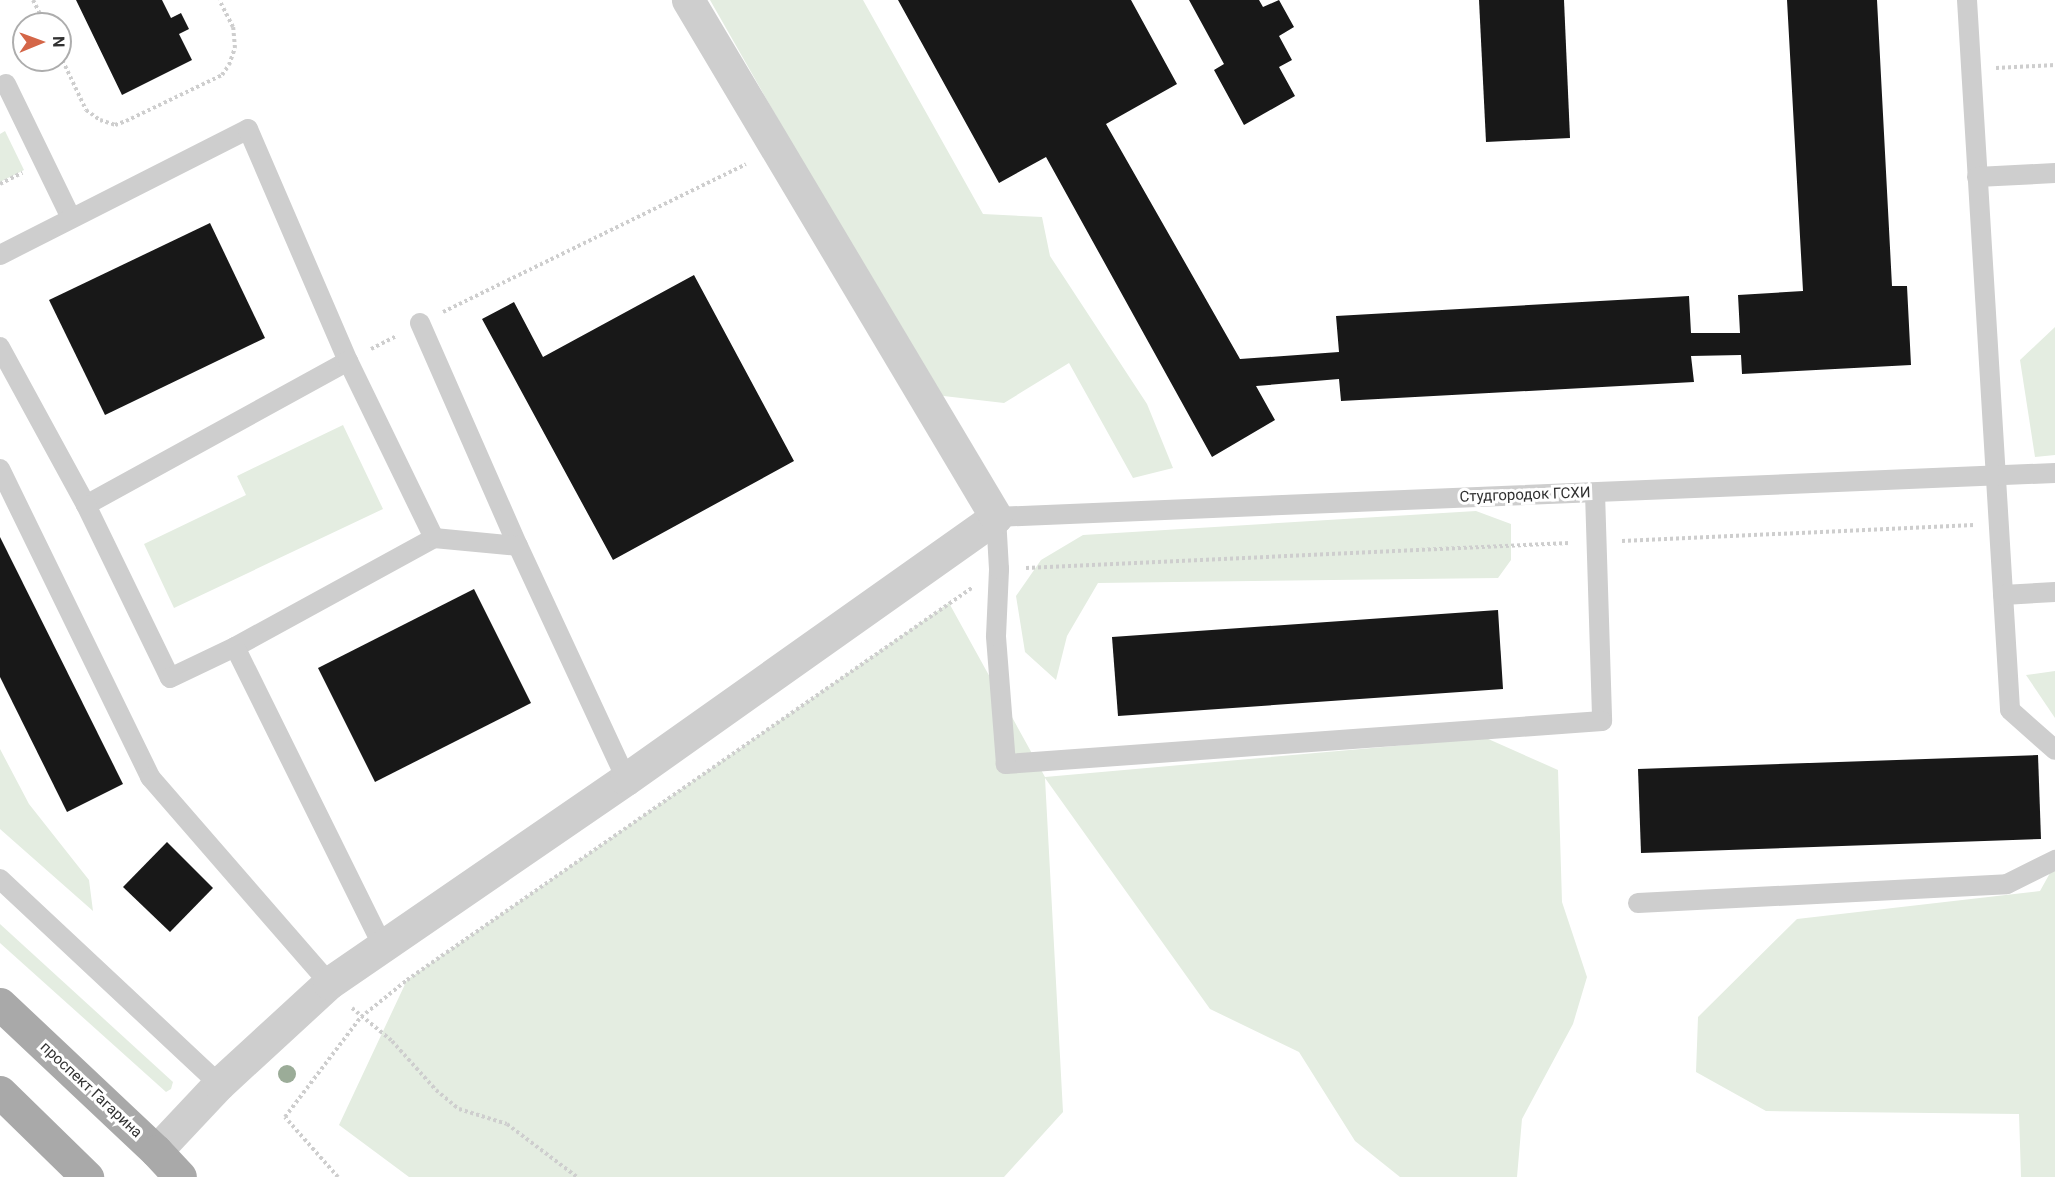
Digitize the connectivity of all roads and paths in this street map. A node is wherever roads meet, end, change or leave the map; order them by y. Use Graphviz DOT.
graph roads {
  1 [pos="219,0"];
  2 [pos="688,0"];
  3 [pos="1967,0"];
  4 [pos="2055,66"];
  5 [pos="1971,69"];
  6 [pos="68,72"];
  7 [pos="2,81"];
  8 [pos="752,161"];
  9 [pos="2055,173"];
  10 [pos="1977,177"];
  11 [pos="71,218"];
  12 [pos="0,255"];
  13 [pos="420,323"];
  14 [pos="0,346"];
  15 [pos="348,361"];
  16 [pos="0,470"];
  17 [pos="2055,473"];
  18 [pos="1996,474"];
  19 [pos="1595,493"];
  20 [pos="86,505"];
  21 [pos="996,517"];
  22 [pos="1999,524"];
  23 [pos="434,538"];
  24 [pos="1597,542"];
  25 [pos="518,546"];
  26 [pos="999,569"];
  27 [pos="2055,592"];
  28 [pos="2004,595"];
  29 [pos="235,647"];
  30 [pos="2055,750"];
  31 [pos="626,779"];
  32 [pos="2055,860"];
  33 [pos="0,879"];
  34 [pos="1638,903"];
  35 [pos="383,948"];
  36 [pos="329,983"];
  37 [pos="0,1004"];
  38 [pos="361,1017"];
  39 [pos="219,1084"];
  40 [pos="0,1092"];
  41 [pos="156,1151"];
  42 [pos="87,1177"];
  43 [pos="180,1177"];
  44 [pos="195,1177"];
  45 [pos="338,1177"];
  46 [pos="577,1177"];
  1 -- 6 [label="path"];
  2 -- 21 [label="street"];
  3 -- 5 [label="lane"];
  4 -- 5 [label="path"];
  5 -- 10 [label="lane"];
  7 -- 11 [label="lane"];
  8 -- 13 [label="path"];
  9 -- 10 [label="lane"];
  10 -- 18 [label="lane"];
  11 -- 12 [label="lane"];
  11 -- 15 [label="lane"];
  13 -- 15 [label="path"];
  13 -- 25 [label="lane"];
  14 -- 20 [label="lane"];
  15 -- 20 [label="lane"];
  15 -- 23 [label="lane"];
  16 -- 36 [label="lane"];
  17 -- 18 [label="lane, Студгородок ГСХИ"];
  18 -- 19 [label="lane, Студгородок ГСХИ"];
  18 -- 22 [label="lane"];
  19 -- 21 [label="lane, Студгородок ГСХИ"];
  19 -- 24 [label="lane"];
  20 -- 29 [label="lane"];
  21 -- 26 [label="lane"];
  21 -- 31 [label="street"];
  22 -- 24 [label="path"];
  22 -- 28 [label="lane"];
  23 -- 25 [label="lane"];
  23 -- 29 [label="lane"];
  24 -- 26 [label="path"];
  24 -- 26 [label="lane"];
  25 -- 31 [label="lane"];
  26 -- 38 [label="path"];
  27 -- 28 [label="lane"];
  28 -- 30 [label="lane"];
  29 -- 35 [label="lane"];
  31 -- 35 [label="street"];
  32 -- 34 [label="lane"];
  33 -- 39 [label="lane"];
  35 -- 36 [label="street"];
  36 -- 38 [label="path"];
  36 -- 39 [label="street"];
  37 -- 41 [label="main road, проспект Гагарина"];
  38 -- 45 [label="path"];
  38 -- 46 [label="path"];
  39 -- 41 [label="street"];
  40 -- 42 [label="main road"];
  41 -- 43 [label="main road, проспект Гагарина"];
  41 -- 44 [label="main road"];
}
